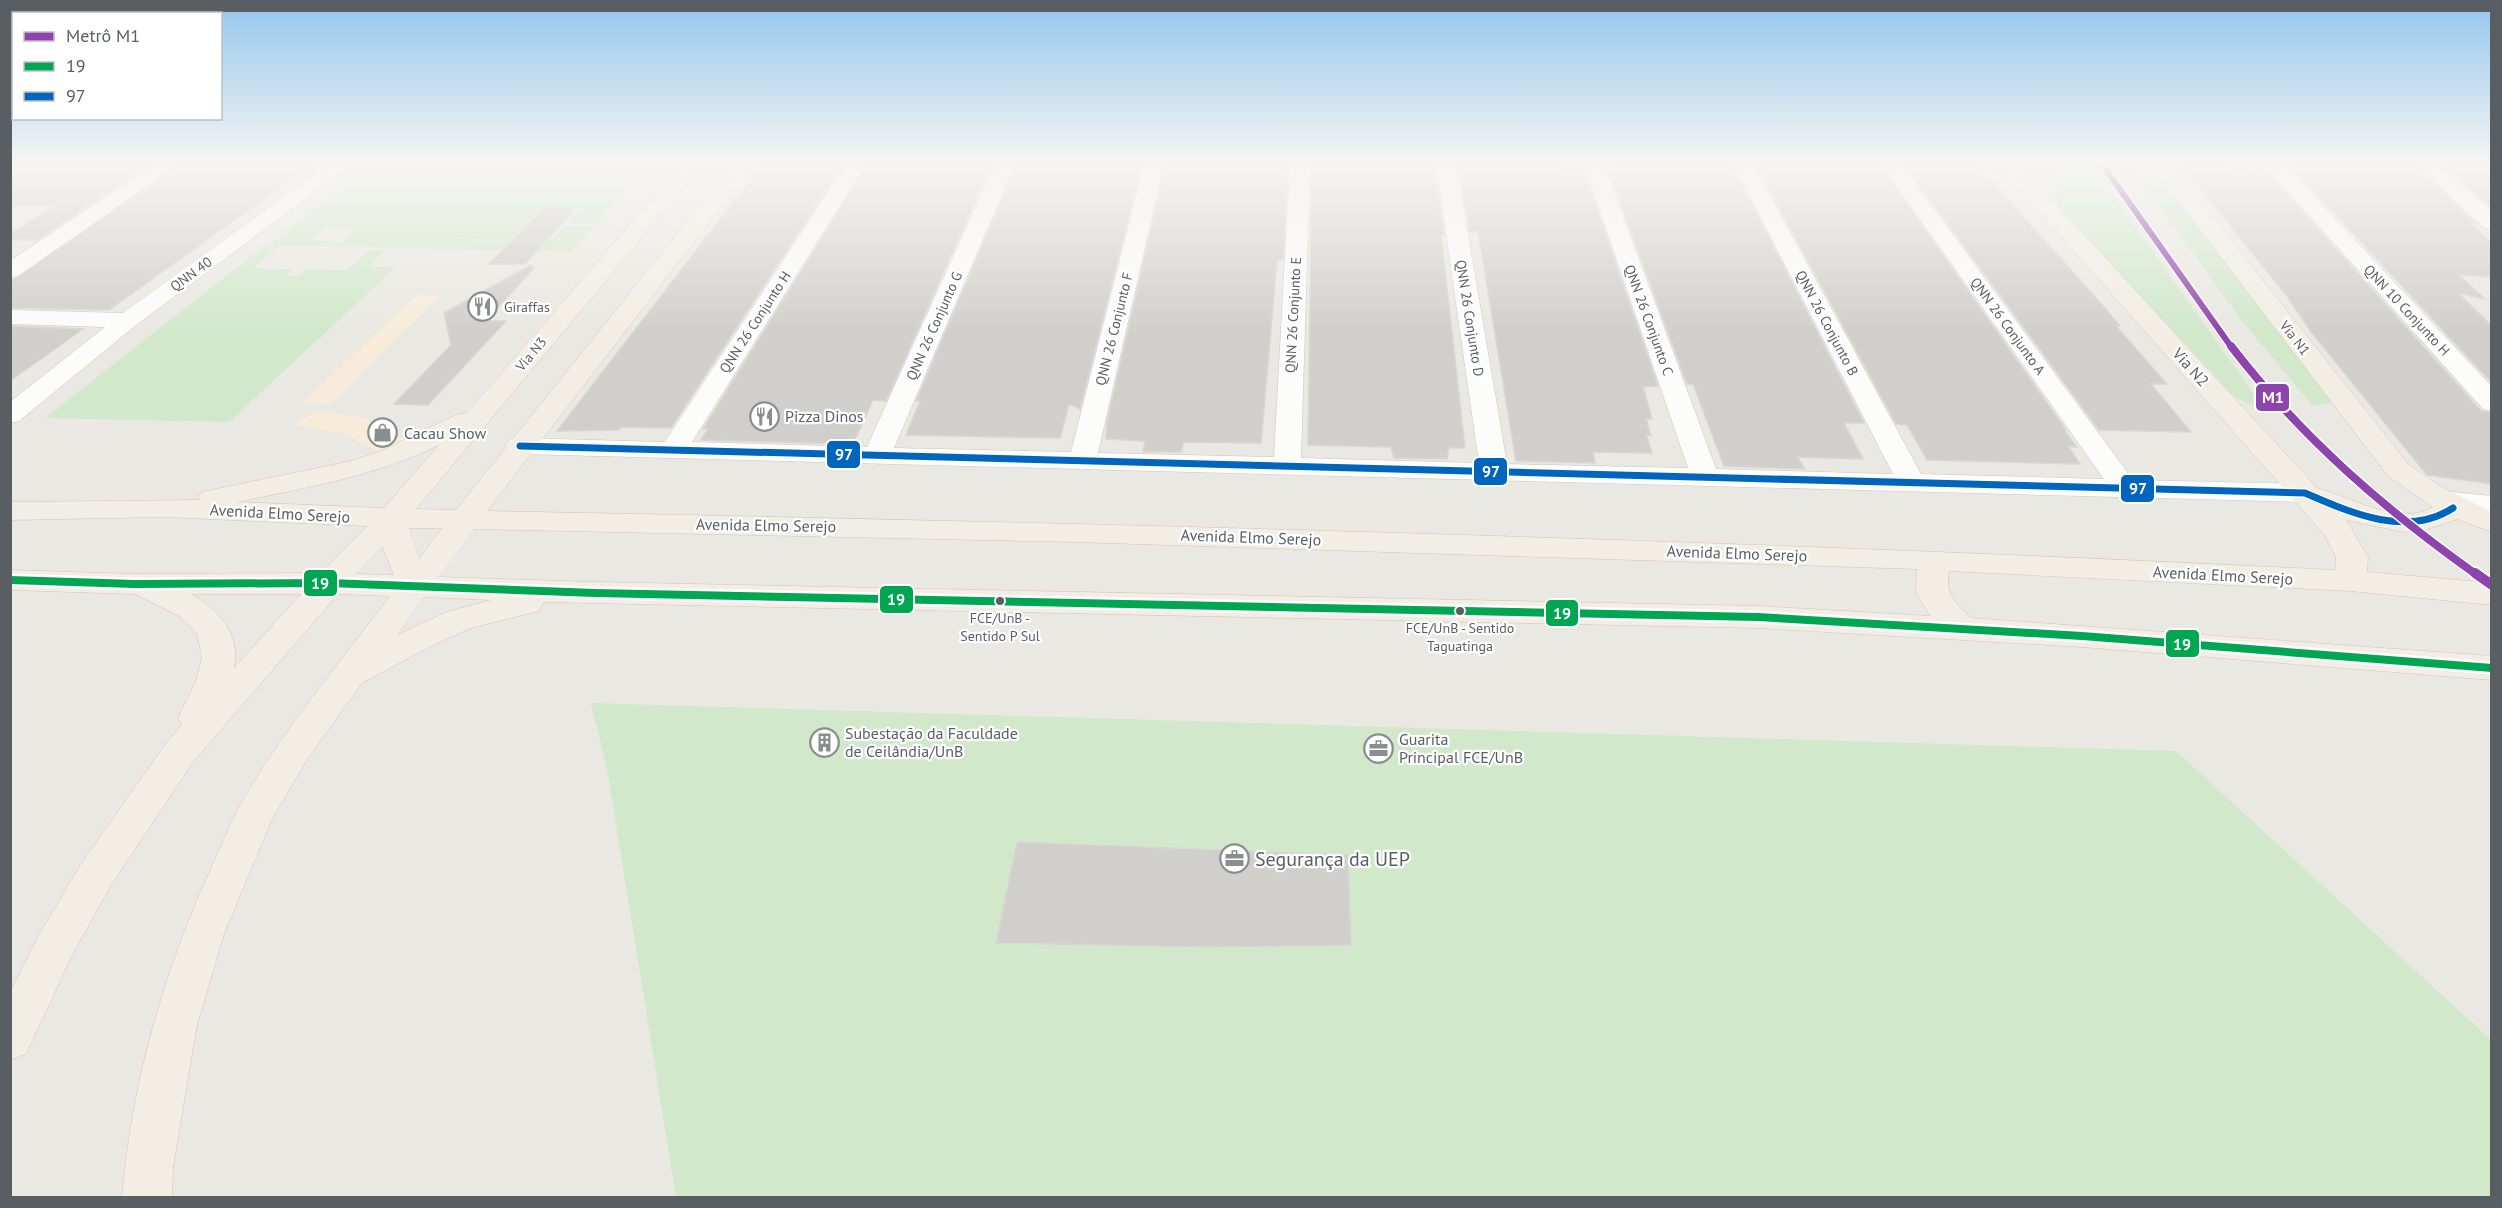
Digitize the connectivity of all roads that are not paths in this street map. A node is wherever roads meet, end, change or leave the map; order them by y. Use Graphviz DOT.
graph roads {
  1 [pos="85,220"];
  2 [pos="265,220"];
  3 [pos="646,220"];
  4 [pos="661,220"];
  5 [pos="700,220"];
  6 [pos="820,220"];
  7 [pos="980,220"];
  8 [pos="1140,220"];
  9 [pos="1298,220"];
  10 [pos="1455,220"];
  11 [pos="1613,220"];
  12 [pos="1773,220"];
  13 [pos="1932,220"];
  14 [pos="2058,220"];
  15 [pos="2204,220"];
  16 [pos="2325,220"];
  17 [pos="694,228"];
  18 [pos="614,258"];
  19 [pos="10,271"];
  20 [pos="10,317"];
  21 [pos="128,320"];
  22 [pos="586,364"];
  23 [pos="2492,403"];
  24 [pos="479,415"];
  25 [pos="10,416"];
  26 [pos="520,446"];
  27 [pos="673,450"];
  28 [pos="877,455"];
  29 [pos="1083,459"];
  30 [pos="1287,465"];
  31 [pos="1494,472"];
  32 [pos="1705,476"];
  33 [pos="1911,482"];
  34 [pos="2124,487"];
  35 [pos="2305,493"];
  36 [pos="2447,504"];
  37 [pos="2492,505"];
  38 [pos="164,508"];
  39 [pos="10,511"];
  40 [pos="392,518"];
  41 [pos="466,520"];
  42 [pos="2492,523"];
  43 [pos="1935,560"];
  44 [pos="10,580"];
  45 [pos="2350,581"];
  46 [pos="329,582"];
  47 [pos="134,584"];
  48 [pos="415,586"];
  49 [pos="595,593"];
  50 [pos="2492,594"];
  51 [pos="1962,629"];
  52 [pos="2492,668"];
  53 [pos="345,678"];
  54 [pos="180,752"];
  55 [pos="10,1040"];
  56 [pos="147,1197"];
  1 -- 19 [label="street"];
  2 -- 21 [label="street, QNN 40"];
  3 -- 18 [label="main road, Via N3"];
  4 -- 17 [label="main road"];
  5 -- 17 [label="main road"];
  6 -- 27 [label="street, QNN 26 Conjunto H"];
  7 -- 28 [label="street, QNN 26 Conjunto G"];
  8 -- 29 [label="street, QNN 26 Conjunto F"];
  9 -- 30 [label="street, QNN 26 Conjunto E"];
  10 -- 31 [label="street, QNN 26 Conjunto D"];
  11 -- 32 [label="street, QNN 26 Conjunto C"];
  12 -- 33 [label="street, QNN 26 Conjunto B"];
  13 -- 34 [label="street, QNN 26 Conjunto A"];
  14 -- 35 [label="main road, Via N2"];
  15 -- 36 [label="main road, Via N1"];
  16 -- 23 [label="street, QNN 10 Conjunto H"];
  17 -- 22 [label="main road"];
  18 -- 22 [label="main road"];
  18 -- 24 [label="main road, Via N3"];
  20 -- 21 [label="street"];
  21 -- 25 [label="street, QNN 40"];
  22 -- 26 [label="main road"];
  24 -- 38 [label="main road"];
  24 -- 40 [label="main road, Via N3"];
  26 -- 27 [label="street"];
  26 -- 41 [label="main road"];
  27 -- 28 [label="street"];
  28 -- 29 [label="street"];
  29 -- 30 [label="street"];
  30 -- 31 [label="street"];
  31 -- 32 [label="street"];
  32 -- 33 [label="street"];
  33 -- 34 [label="street"];
  34 -- 35 [label="street"];
  35 -- 36 [label="main road"];
  35 -- 45 [label="main road, Via N2"];
  36 -- 37 [label="street"];
  36 -- 42 [label="main road"];
  38 -- 39 [label="main road, Avenida Elmo Serejo"];
  38 -- 40 [label="main road, Avenida Elmo Serejo"];
  40 -- 41 [label="main road, Avenida Elmo Serejo"];
  40 -- 46 [label="main road, Via N3"];
  40 -- 48 [label="main road"];
  41 -- 43 [label="main road, Avenida Elmo Serejo"];
  41 -- 48 [label="main road"];
  43 -- 45 [label="main road, Avenida Elmo Serejo"];
  43 -- 51 [label="main road"];
  44 -- 47 [label="main road"];
  45 -- 50 [label="main road, Avenida Elmo Serejo"];
  46 -- 47 [label="main road"];
  46 -- 48 [label="main road"];
  46 -- 54 [label="main road, Via N3"];
  47 -- 54 [label="main road"];
  48 -- 49 [label="main road"];
  48 -- 53 [label="main road"];
  49 -- 51 [label="main road"];
  49 -- 53 [label="main road"];
  51 -- 52 [label="main road"];
  53 -- 56 [label="main road"];
  54 -- 55 [label="main road"];
}
